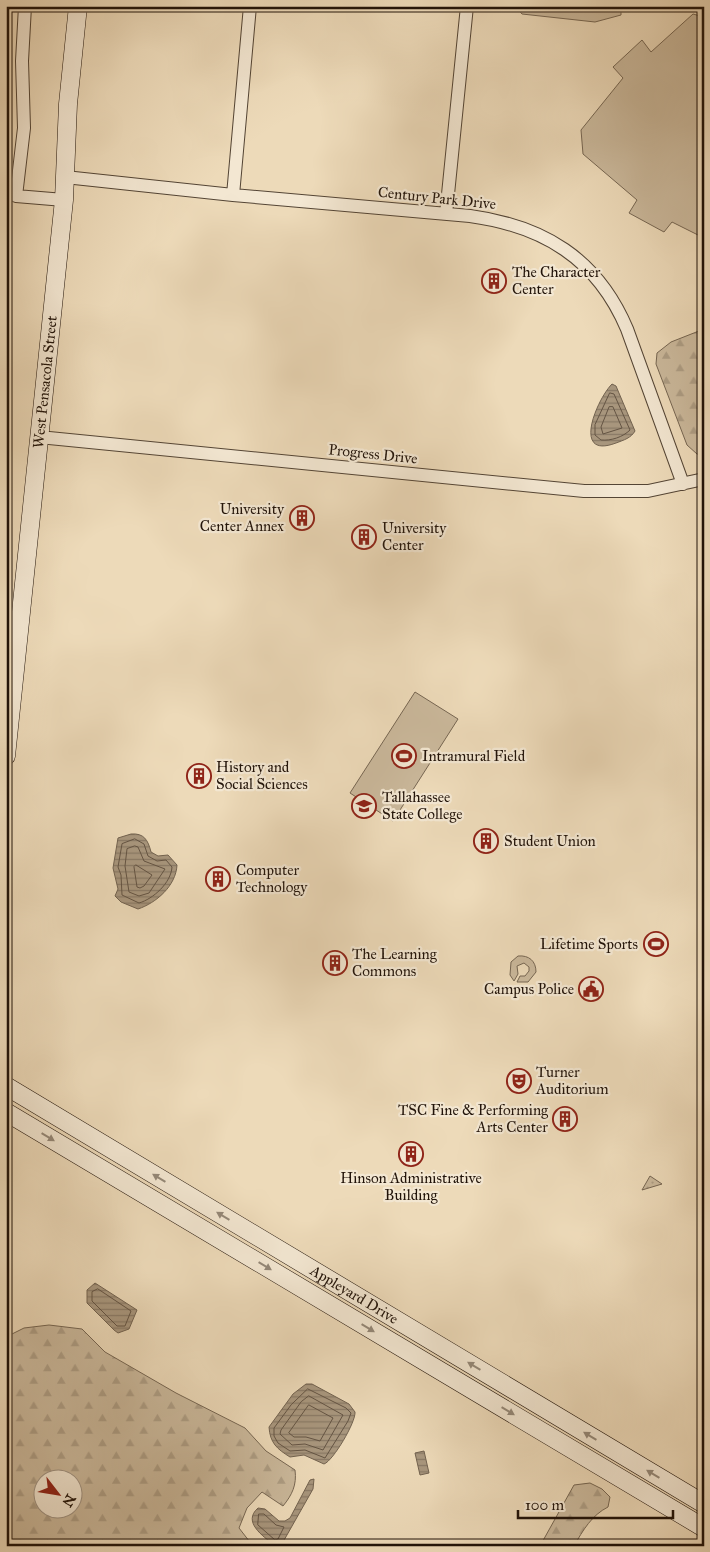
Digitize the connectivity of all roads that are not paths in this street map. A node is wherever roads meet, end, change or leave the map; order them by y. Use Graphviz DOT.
graph roads {
  1 [pos="24,6"];
  2 [pos="78,6"];
  3 [pos="250,6"];
  4 [pos="467,6"];
  5 [pos="65,177"];
  6 [pos="232,195"];
  7 [pos="64,200"];
  8 [pos="446,214"];
  9 [pos="39,437"];
  10 [pos="704,479"];
  11 [pos="683,484"];
  12 [pos="6,756"];
  13 [pos="6,1086"];
  14 [pos="6,1112"];
  15 [pos="704,1504"];
  16 [pos="704,1528"];
  1 -- 7 [label="street"];
  2 -- 5 [label="main road, West Pensacola Street"];
  3 -- 6 [label="street"];
  4 -- 8 [label="street"];
  5 -- 6 [label="street, Century Park Drive"];
  5 -- 7 [label="main road, West Pensacola Street"];
  6 -- 8 [label="street, Century Park Drive"];
  7 -- 9 [label="main road, West Pensacola Street"];
  8 -- 11 [label="street, Century Park Drive"];
  9 -- 11 [label="street, Progress Drive"];
  9 -- 12 [label="main road, West Pensacola Street"];
  10 -- 11 [label="street, Progress Drive"];
  15 -- 13 [label="main road, Appleyard Drive, one-way"];
  14 -- 16 [label="main road, Appleyard Drive, one-way"];
}
